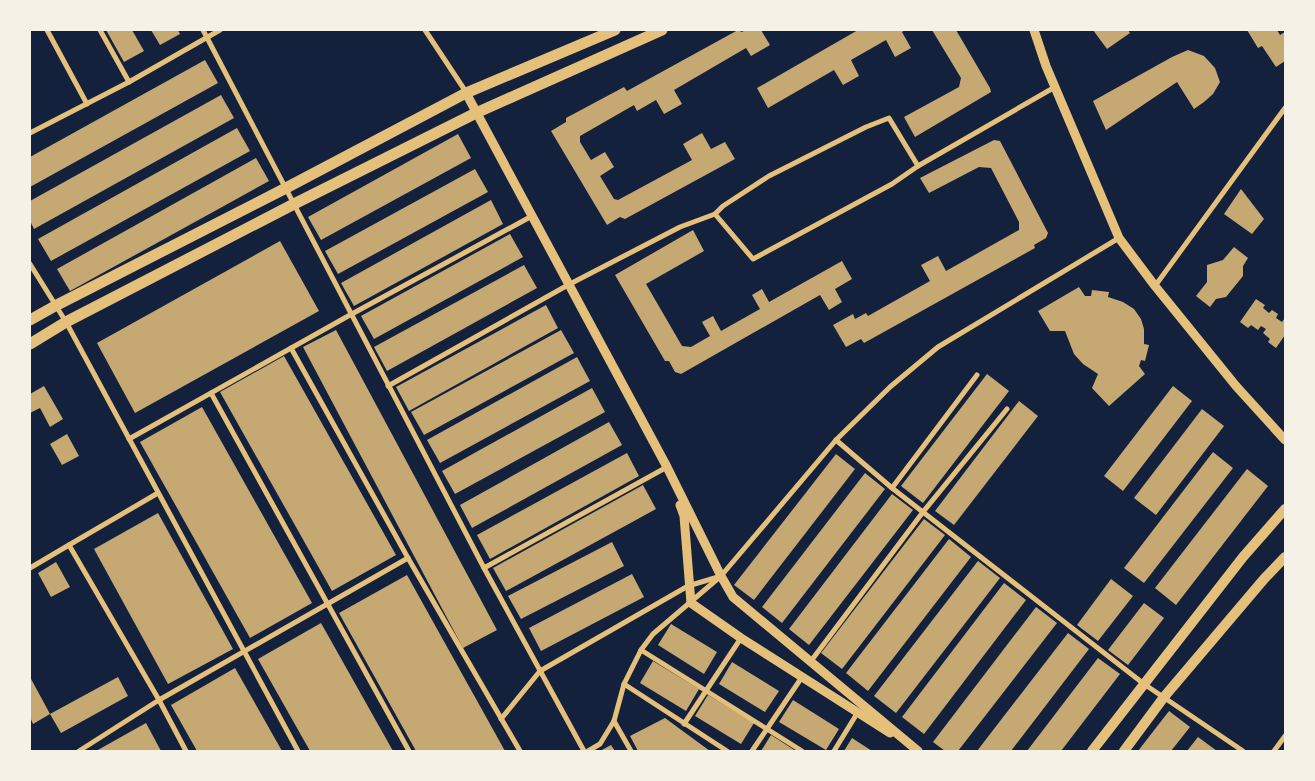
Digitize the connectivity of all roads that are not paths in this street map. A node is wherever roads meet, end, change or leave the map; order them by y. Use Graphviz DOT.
graph roads {
  1 [pos="47,30"];
  2 [pos="100,30"];
  3 [pos="203,30"];
  4 [pos="220,30"];
  5 [pos="425,30"];
  6 [pos="662,30"];
  7 [pos="1034,30"];
  8 [pos="610,31"];
  9 [pos="207,37"];
  10 [pos="129,82"];
  11 [pos="1055,87"];
  12 [pos="466,92"];
  13 [pos="87,104"];
  14 [pos="1285,108"];
  15 [pos="476,114"];
  16 [pos="30,133"];
  17 [pos="918,166"];
  18 [pos="286,188"];
  19 [pos="294,204"];
  20 [pos="715,214"];
  21 [pos="532,216"];
  22 [pos="1119,238"];
  23 [pos="30,264"];
  24 [pos="568,285"];
  25 [pos="1155,286"];
  26 [pos="55,306"];
  27 [pos="350,315"];
  28 [pos="30,320"];
  29 [pos="66,322"];
  30 [pos="30,344"];
  31 [pos="291,348"];
  32 [pos="977,375"];
  33 [pos="388,386"];
  34 [pos="211,393"];
  35 [pos="1007,409"];
  36 [pos="130,439"];
  37 [pos="836,440"];
  38 [pos="1285,440"];
  39 [pos="667,467"];
  40 [pos="892,488"];
  41 [pos="158,494"];
  42 [pos="1285,509"];
  43 [pos="923,512"];
  44 [pos="69,545"];
  45 [pos="1285,557"];
  46 [pos="408,558"];
  47 [pos="30,568"];
  48 [pos="484,568"];
  49 [pos="721,576"];
  50 [pos="688,586"];
  51 [pos="691,603"];
  52 [pos="328,605"];
  53 [pos="741,638"];
  54 [pos="641,650"];
  55 [pos="244,651"];
  56 [pos="811,660"];
  57 [pos="540,671"];
  58 [pos="802,677"];
  59 [pos="624,684"];
  60 [pos="1144,684"];
  61 [pos="706,690"];
  62 [pos="1164,697"];
  63 [pos="159,700"];
  64 [pos="858,712"];
  65 [pos="501,719"];
  66 [pos="614,721"];
  67 [pos="684,724"];
  68 [pos="766,728"];
  69 [pos="1285,736"];
  70 [pos="79,751"];
  71 [pos="186,751"];
  72 [pos="298,751"];
  73 [pos="409,751"];
  74 [pos="520,751"];
  75 [pos="584,751"];
  76 [pos="588,751"];
  77 [pos="631,751"];
  78 [pos="727,751"];
  79 [pos="752,751"];
  80 [pos="802,751"];
  81 [pos="834,751"];
  82 [pos="918,751"];
  83 [pos="1092,751"];
  84 [pos="1124,751"];
  85 [pos="1243,751"];
  86 [pos="1274,751"];
  1 -- 13 [label="street"];
  2 -- 10 [label="street"];
  3 -- 9 [label="street"];
  4 -- 9 [label="street"];
  5 -- 12 [label="street"];
  6 -- 15 [label="main road"];
  7 -- 11 [label="street"];
  8 -- 12 [label="main road"];
  9 -- 10 [label="street"];
  9 -- 18 [label="street"];
  10 -- 13 [label="street"];
  11 -- 17 [label="street"];
  11 -- 22 [label="street"];
  12 -- 15 [label="street"];
  12 -- 18 [label="main road"];
  13 -- 16 [label="street"];
  14 -- 25 [label="street"];
  15 -- 19 [label="main road"];
  15 -- 21 [label="street"];
  17 -- 20 [label="street"];
  17 -- 20 [label="street"];
  18 -- 19 [label="street"];
  18 -- 26 [label="main road"];
  19 -- 27 [label="street"];
  19 -- 29 [label="main road"];
  20 -- 24 [label="street"];
  21 -- 24 [label="street"];
  21 -- 27 [label="street"];
  22 -- 25 [label="street"];
  22 -- 37 [label="street"];
  23 -- 26 [label="street"];
  24 -- 33 [label="street"];
  24 -- 39 [label="street"];
  25 -- 38 [label="street"];
  26 -- 28 [label="main road"];
  26 -- 29 [label="street"];
  27 -- 31 [label="street"];
  27 -- 33 [label="street"];
  29 -- 30 [label="main road"];
  29 -- 36 [label="street"];
  31 -- 34 [label="street"];
  31 -- 46 [label="street"];
  32 -- 40 [label="street"];
  33 -- 48 [label="street"];
  34 -- 36 [label="street"];
  34 -- 52 [label="street"];
  35 -- 43 [label="street"];
  36 -- 41 [label="street"];
  37 -- 40 [label="street"];
  37 -- 49 [label="street"];
  39 -- 48 [label="street"];
  39 -- 49 [label="street"];
  39 -- 50 [label="street"];
  40 -- 43 [label="street"];
  41 -- 44 [label="street"];
  41 -- 55 [label="street"];
  42 -- 60 [label="main road"];
  43 -- 56 [label="street"];
  43 -- 60 [label="street"];
  44 -- 47 [label="street"];
  44 -- 63 [label="street"];
  45 -- 62 [label="main road"];
  46 -- 52 [label="street"];
  46 -- 65 [label="street"];
  48 -- 57 [label="street"];
  49 -- 50 [label="street"];
  49 -- 51 [label="street"];
  49 -- 56 [label="street"];
  50 -- 51 [label="street"];
  50 -- 57 [label="street"];
  51 -- 53 [label="street"];
  51 -- 54 [label="street"];
  52 -- 55 [label="street"];
  52 -- 73 [label="street"];
  53 -- 58 [label="street"];
  53 -- 61 [label="street"];
  54 -- 59 [label="street"];
  54 -- 61 [label="street"];
  55 -- 63 [label="street"];
  55 -- 72 [label="street"];
  56 -- 82 [label="street"];
  57 -- 65 [label="street"];
  57 -- 75 [label="street"];
  58 -- 64 [label="street"];
  58 -- 68 [label="street"];
  59 -- 66 [label="street"];
  59 -- 67 [label="street"];
  60 -- 62 [label="street"];
  60 -- 83 [label="main road"];
  61 -- 67 [label="street"];
  61 -- 68 [label="street"];
  62 -- 84 [label="main road"];
  62 -- 85 [label="street"];
  63 -- 70 [label="street"];
  63 -- 71 [label="street"];
  64 -- 81 [label="street"];
  64 -- 82 [label="street"];
  65 -- 74 [label="street"];
  66 -- 76 [label="street"];
  66 -- 77 [label="street"];
  67 -- 78 [label="street"];
  68 -- 79 [label="street"];
  68 -- 80 [label="street"];
  69 -- 86 [label="street"];
}
